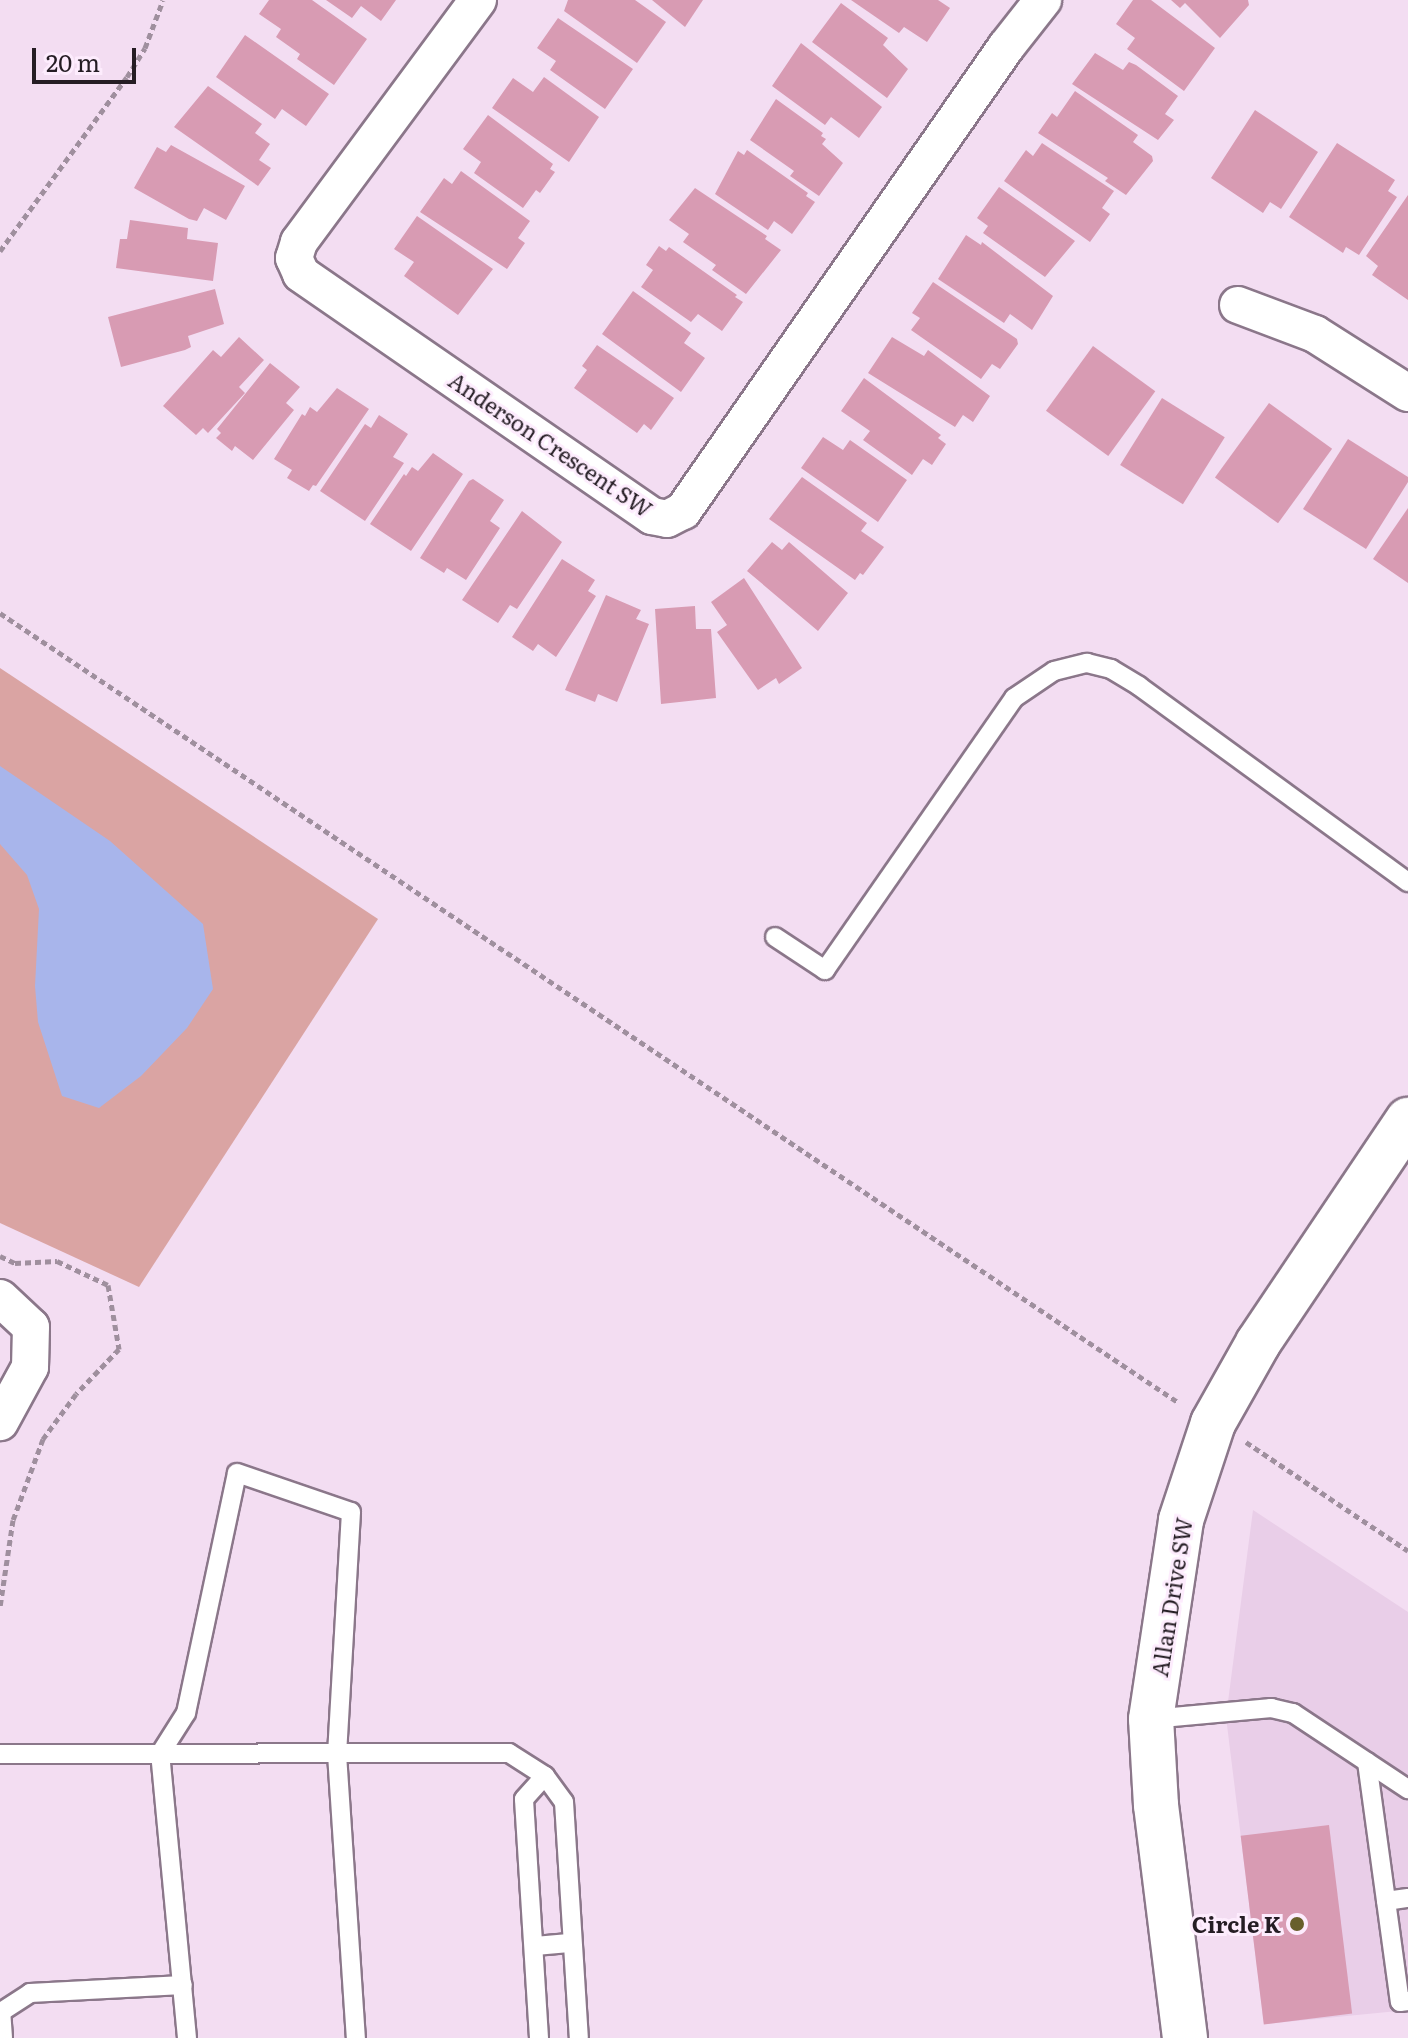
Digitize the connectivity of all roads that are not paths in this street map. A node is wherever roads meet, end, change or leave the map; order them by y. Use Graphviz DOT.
graph roads {
  1 [pos="478,0"];
  2 [pos="1043,0"];
  3 [pos="1238,305"];
  4 [pos="1408,393"];
  5 [pos="1408,882"];
  6 [pos="775,937"];
  7 [pos="1408,1120"];
  8 [pos="0,1298"];
  9 [pos="0,1422"];
  10 [pos="1151,1719"];
  11 [pos="0,1754"];
  12 [pos="160,1754"];
  13 [pos="337,1754"];
  14 [pos="1367,1762"];
  15 [pos="545,1776"];
  16 [pos="1408,1789"];
  17 [pos="1408,1898"];
  18 [pos="1386,1901"];
  19 [pos="572,1943"];
  20 [pos="535,1946"];
  21 [pos="1401,1955"];
  22 [pos="183,1985"];
  23 [pos="1408,2001"];
  24 [pos="3,2038"];
  25 [pos="187,2038"];
  26 [pos="356,2038"];
  27 [pos="539,2038"];
  28 [pos="579,2038"];
  29 [pos="1185,2038"];
  1 -- 2 [label="street, Anderson Crescent SW"];
  3 -- 4 [label="street"];
  5 -- 6 [label="lane"];
  7 -- 10 [label="street, Allan Drive SW"];
  8 -- 9 [label="street"];
  10 -- 14 [label="lane"];
  10 -- 29 [label="street, Allan Drive SW"];
  11 -- 12 [label="lane"];
  12 -- 13 [label="lane"];
  12 -- 13 [label="lane"];
  12 -- 22 [label="lane"];
  13 -- 15 [label="lane"];
  13 -- 26 [label="lane"];
  14 -- 16 [label="lane"];
  14 -- 18 [label="lane"];
  15 -- 19 [label="lane"];
  15 -- 20 [label="lane"];
  17 -- 18 [label="lane"];
  18 -- 21 [label="lane"];
  19 -- 20 [label="lane"];
  19 -- 28 [label="lane"];
  20 -- 27 [label="lane"];
  21 -- 23 [label="lane"];
  22 -- 24 [label="lane"];
  22 -- 25 [label="lane"];
}
